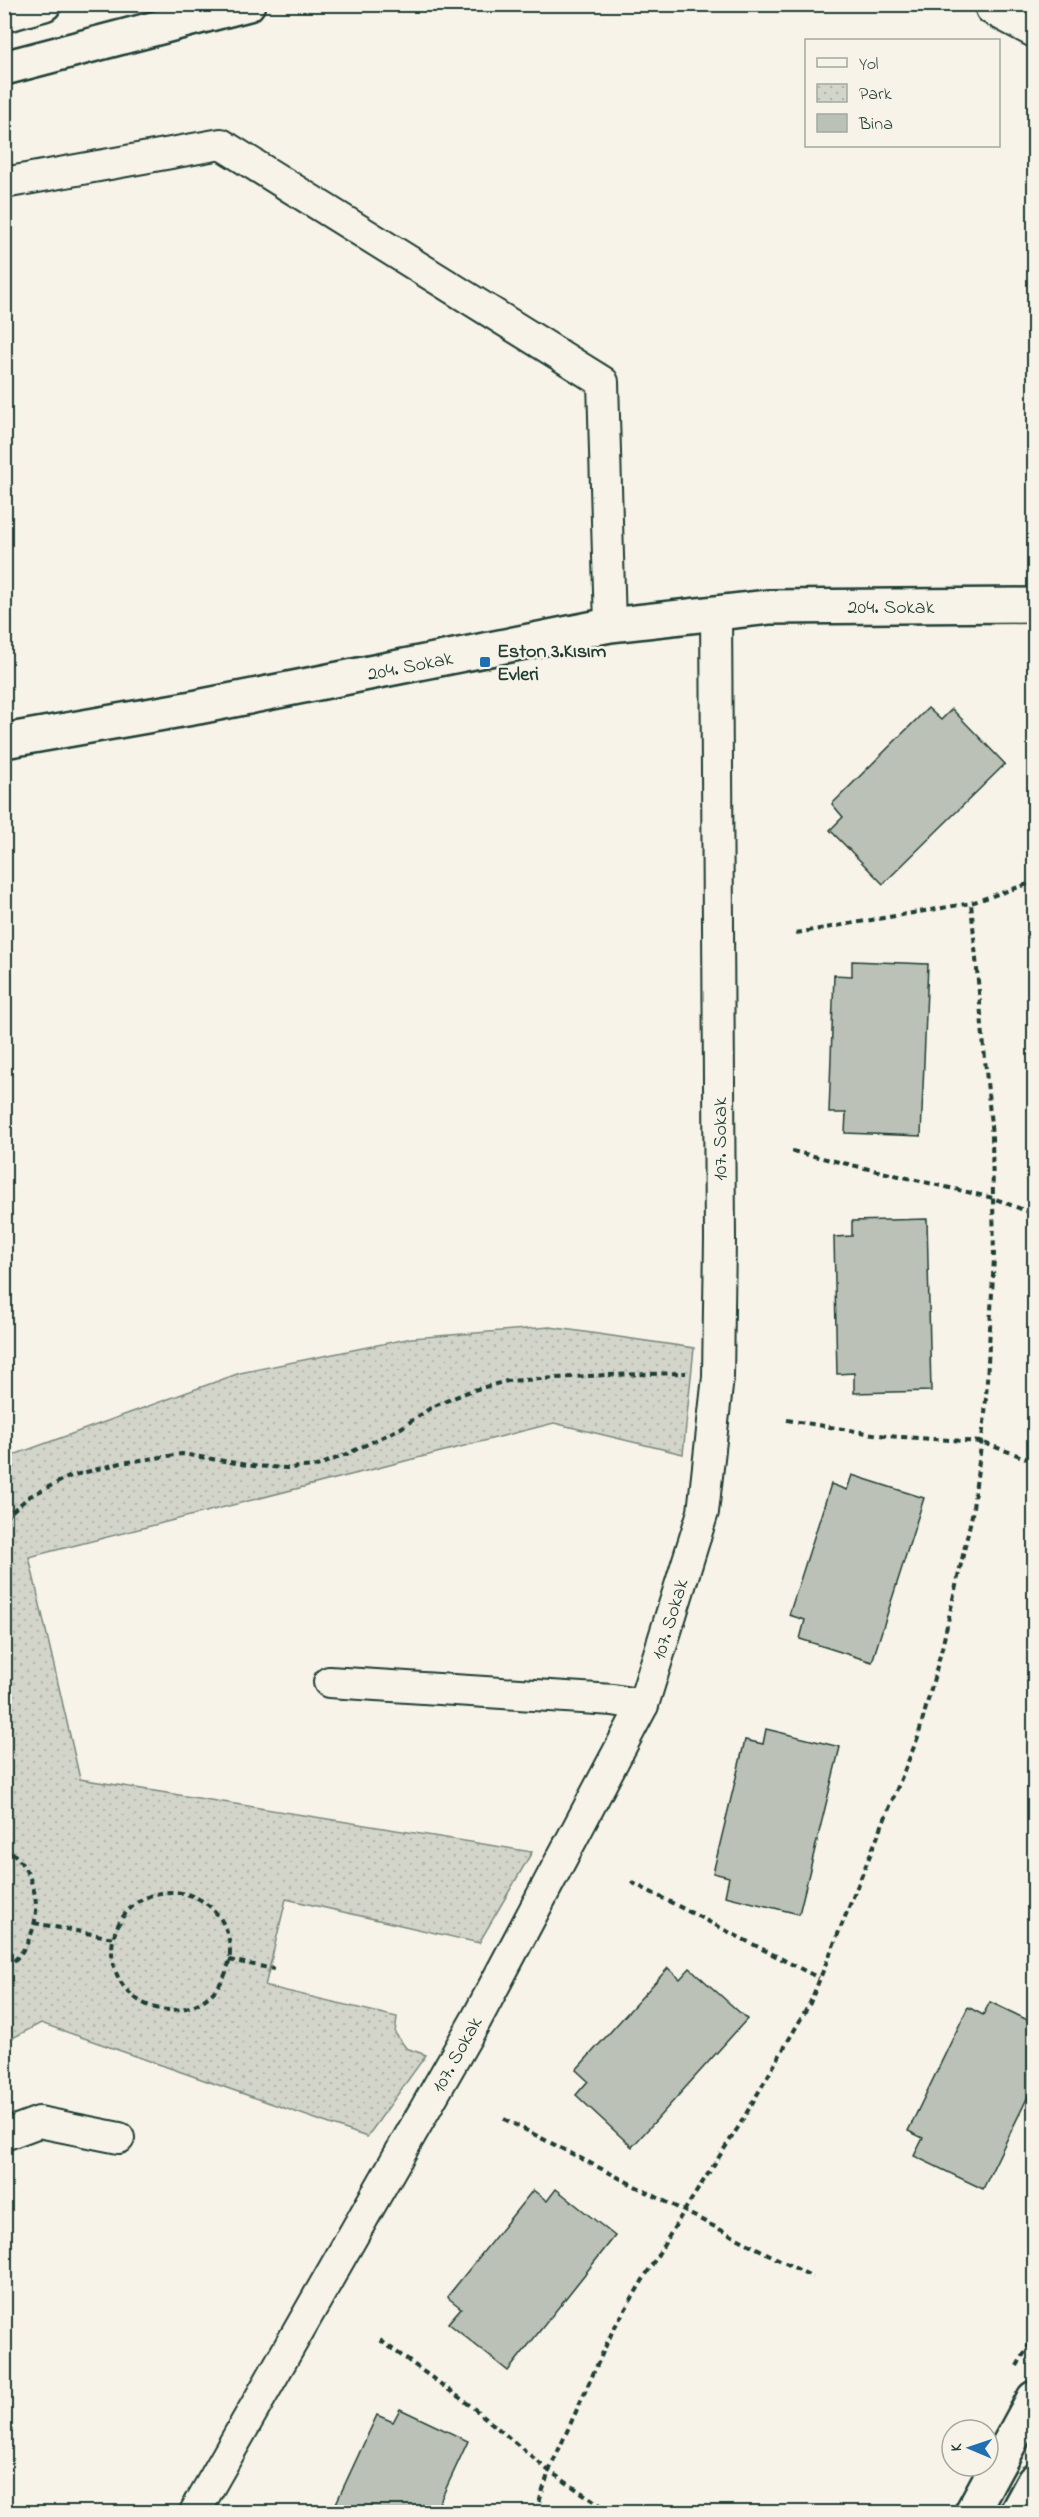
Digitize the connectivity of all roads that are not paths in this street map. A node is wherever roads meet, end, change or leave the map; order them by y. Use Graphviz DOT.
graph roads {
  1 [pos="44,4"];
  2 [pos="248,4"];
  3 [pos="991,9"];
  4 [pos="4,15"];
  5 [pos="1035,32"];
  6 [pos="4,68"];
  7 [pos="4,183"];
  8 [pos="1035,605"];
  9 [pos="716,612"];
  10 [pos="610,626"];
  11 [pos="4,741"];
  12 [pos="329,1682"];
  13 [pos="643,1705"];
  14 [pos="4,2135"];
  15 [pos="119,2138"];
  16 [pos="1035,2398"];
  17 [pos="1035,2481"];
  18 [pos="195,2512"];
  19 [pos="972,2512"];
  20 [pos="1017,2512"];
  1 -- 4 [label="street"];
  2 -- 6 [label="street"];
  3 -- 5 [label="street"];
  7 -- 10 [label="street"];
  8 -- 9 [label="street, 204. Sokak"];
  9 -- 10 [label="street, 204. Sokak"];
  9 -- 13 [label="street, 107. Sokak"];
  10 -- 11 [label="street, 204. Sokak"];
  12 -- 13 [label="street"];
  13 -- 18 [label="street, 107. Sokak"];
  14 -- 15 [label="street"];
  16 -- 19 [label="street"];
  17 -- 20 [label="street"];
}
